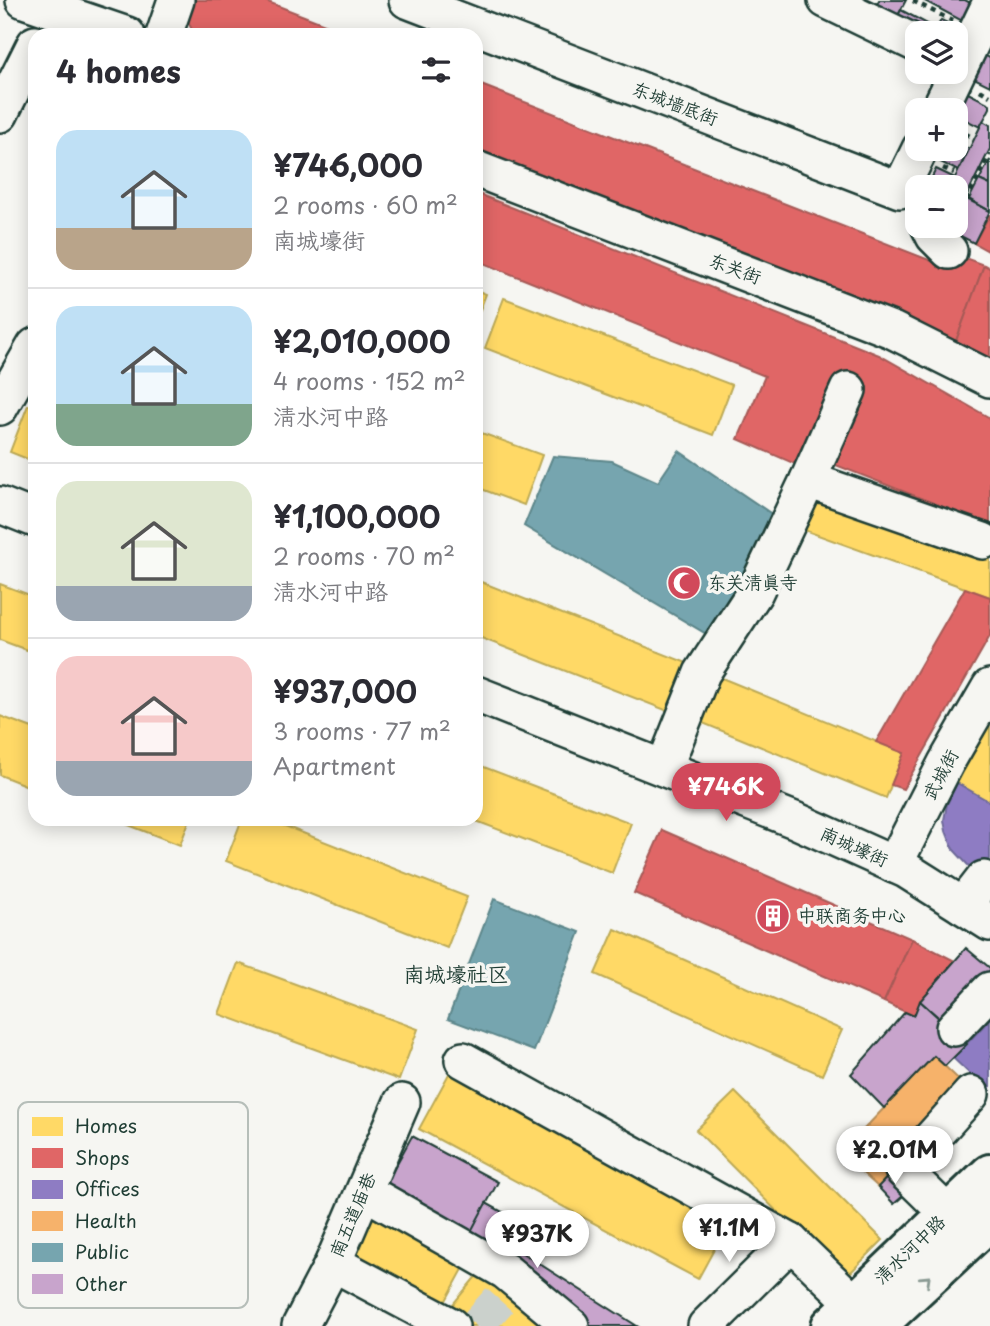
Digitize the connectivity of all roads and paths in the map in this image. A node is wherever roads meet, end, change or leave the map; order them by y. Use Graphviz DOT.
graph roads {
  1 [pos="176,0"];
  2 [pos="407,0"];
  3 [pos="827,0"];
  4 [pos="913,1"];
  5 [pos="990,4"];
  6 [pos="39,15"];
  7 [pos="952,21"];
  8 [pos="96,28"];
  9 [pos="166,28"];
  10 [pos="480,28"];
  11 [pos="483,29"];
  12 [pos="905,38"];
  13 [pos="968,46"];
  14 [pos="28,58"];
  15 [pos="0,114"];
  16 [pos="968,135"];
  17 [pos="972,137"];
  18 [pos="990,153"];
  19 [pos="483,172"];
  20 [pos="916,172"];
  21 [pos="968,196"];
  22 [pos="28,358"];
  23 [pos="990,379"];
  24 [pos="848,390"];
  25 [pos="0,407"];
  26 [pos="808,480"];
  27 [pos="0,505"];
  28 [pos="28,516"];
  29 [pos="983,541"];
  30 [pos="990,687"];
  31 [pos="483,697"];
  32 [pos="663,768"];
  33 [pos="894,864"];
  34 [pos="979,903"];
  35 [pos="990,989"];
  36 [pos="954,1028"];
  37 [pos="463,1060"];
  38 [pos="971,1094"];
  39 [pos="402,1102"];
  40 [pos="990,1174"];
  41 [pos="380,1200"];
  42 [pos="948,1214"];
  43 [pos="990,1220"];
  44 [pos="792,1242"];
  45 [pos="333,1263"];
  46 [pos="854,1318"];
  47 [pos="300,1326"];
  48 [pos="451,1326"];
  49 [pos="571,1326"];
  50 [pos="706,1326"];
  1 -- 9 [label="street"];
  2 -- 10 [label="street, 东城墙底街"];
  3 -- 12 [label="street"];
  4 -- 7 [label="path"];
  5 -- 13 [label="street"];
  6 -- 8 [label="street"];
  11 -- 20 [label="street, 东城墙底街"];
  14 -- 15 [label="street"];
  16 -- 17 [label="path"];
  18 -- 21 [label="path"];
  19 -- 23 [label="street, 东关街"];
  22 -- 25 [label="street"];
  24 -- 26 [label="street"];
  26 -- 29 [label="street"];
  26 -- 32 [label="street"];
  27 -- 28 [label="street"];
  30 -- 33 [label="street, 武城街"];
  31 -- 32 [label="street, 南城壕街"];
  32 -- 33 [label="street, 南城壕街"];
  33 -- 34 [label="street, 南城壕街"];
  35 -- 36 [label="street"];
  37 -- 44 [label="street"];
  38 -- 42 [label="street"];
  39 -- 45 [label="street, 南五道庙巷"];
  40 -- 42 [label="main road, 清水河中路"];
  41 -- 49 [label="street"];
  42 -- 46 [label="main road, 清水河中路"];
  46 -- 43 [label="main road, 清水河中路, one-way"];
  44 -- 46 [label="street"];
  44 -- 50 [label="street"];
  45 -- 47 [label="street, 南五道庙巷"];
  45 -- 48 [label="street"];
}
